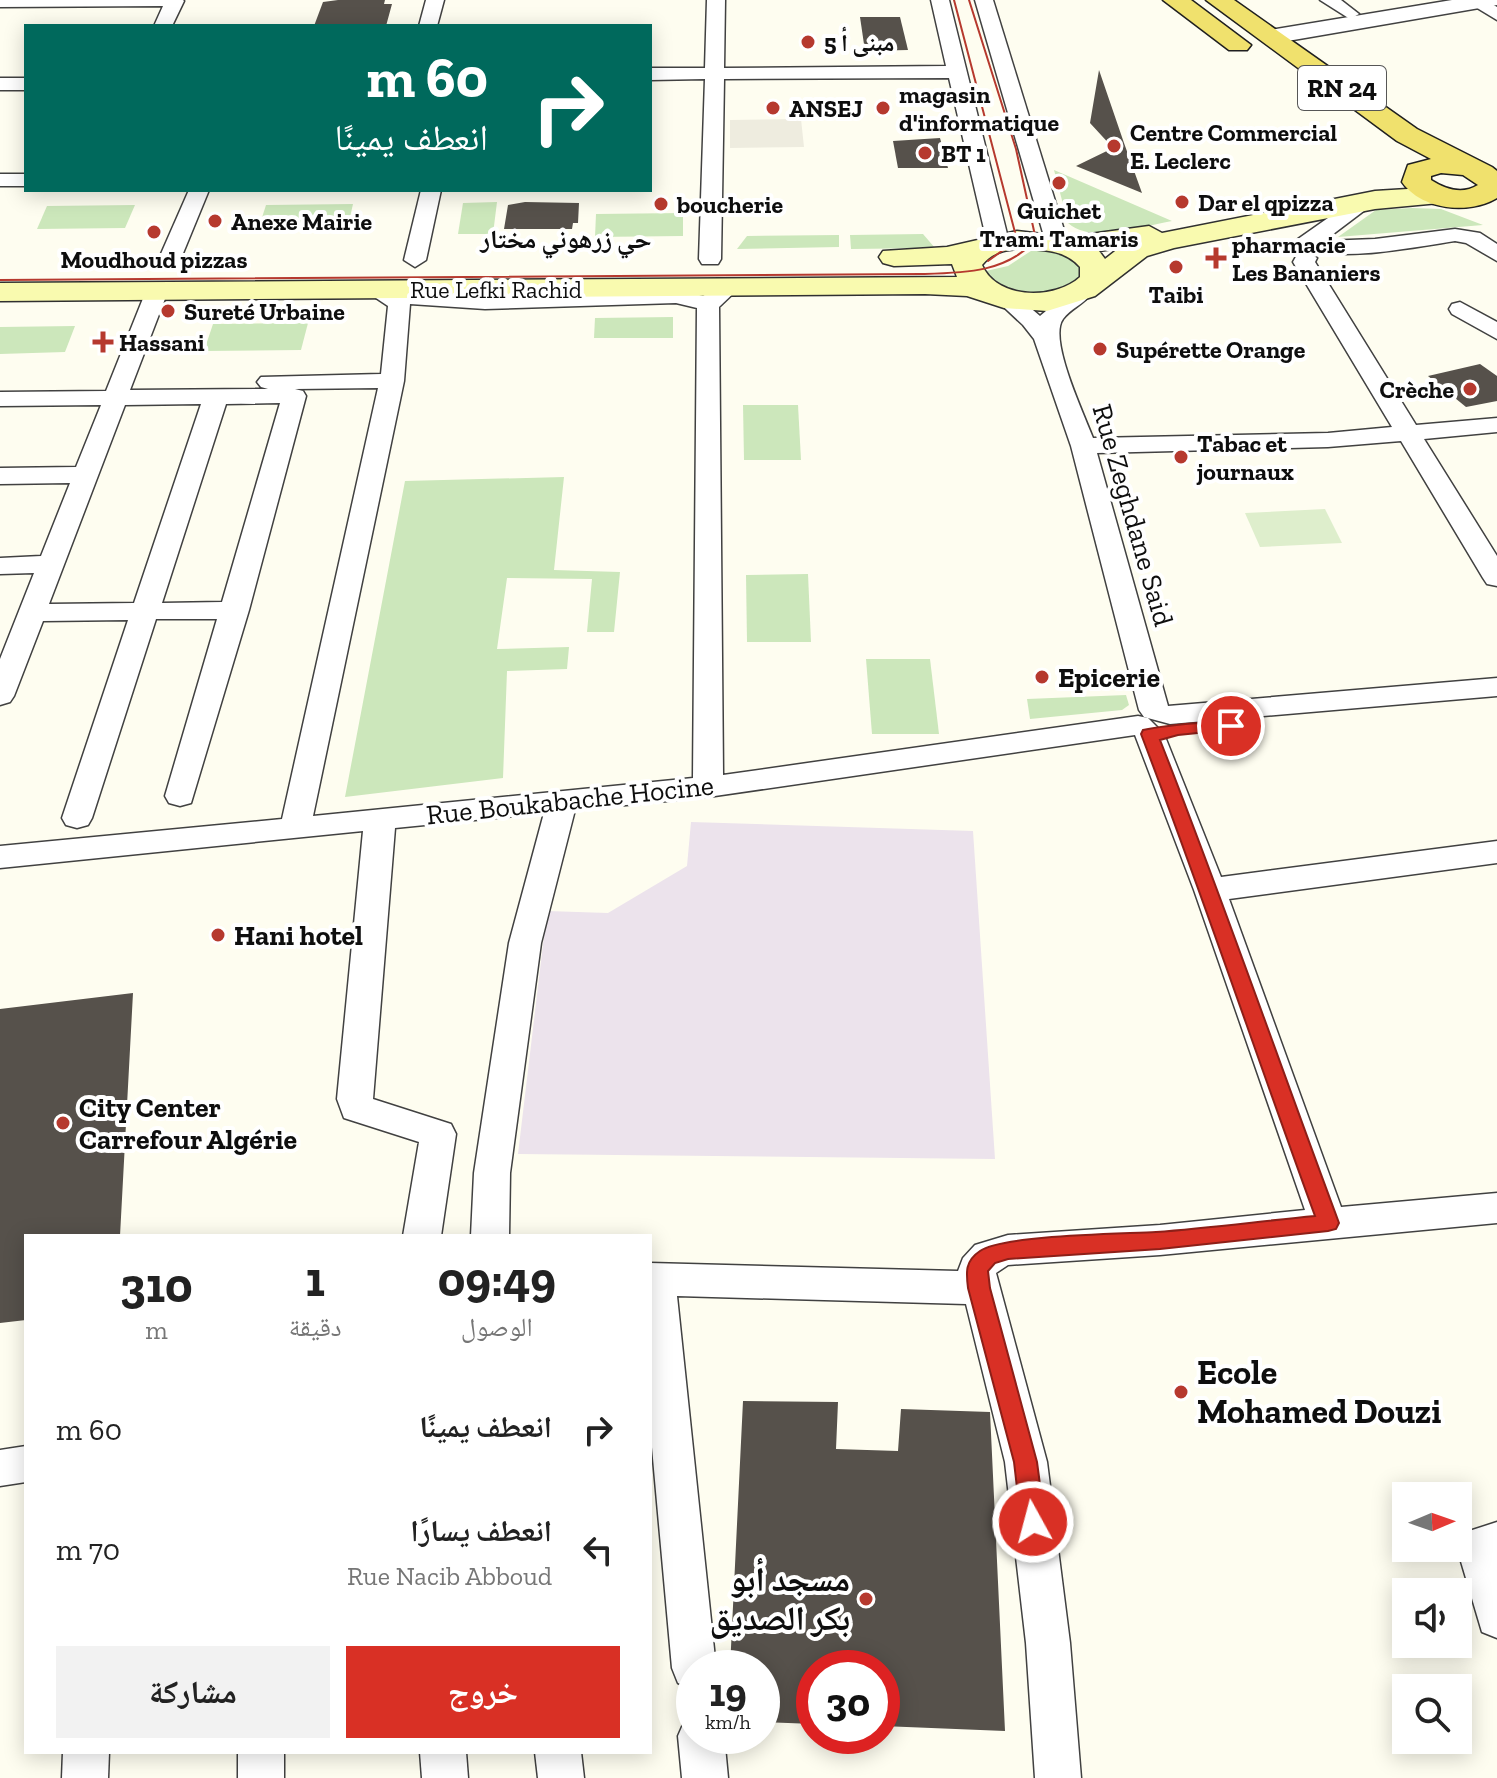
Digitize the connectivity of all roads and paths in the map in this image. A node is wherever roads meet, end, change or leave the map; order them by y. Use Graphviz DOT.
graph roads {
  1 [pos="435,0"];
  2 [pos="716,0"];
  3 [pos="940,0"];
  4 [pos="984,0"];
  5 [pos="1175,0"];
  6 [pos="1218,0"];
  7 [pos="1329,0"];
  8 [pos="1436,0"];
  9 [pos="1480,1"];
  10 [pos="0,2"];
  11 [pos="64,2"];
  12 [pos="1350,14"];
  13 [pos="1497,15"];
  14 [pos="51,24"];
  15 [pos="164,24"];
  16 [pos="429,24"];
  17 [pos="1265,34"];
  18 [pos="652,61"];
  19 [pos="958,66"];
  20 [pos="714,67"];
  21 [pos="652,74"];
  22 [pos="1418,163"];
  23 [pos="0,180"];
  24 [pos="24,180"];
  25 [pos="1487,180"];
  26 [pos="198,192"];
  27 [pos="431,192"];
  28 [pos="1444,197"];
  29 [pos="1362,203"];
  30 [pos="1497,222"];
  31 [pos="992,244"];
  32 [pos="1062,244"];
  33 [pos="1314,251"];
  34 [pos="1497,254"];
  35 [pos="710,259"];
  36 [pos="415,260"];
  37 [pos="0,264"];
  38 [pos="163,277"];
  39 [pos="380,277"];
  40 [pos="1088,287"];
  41 [pos="0,295"];
  42 [pos="700,295"];
  43 [pos="998,296"];
  44 [pos="1460,309"];
  45 [pos="1497,332"];
  46 [pos="1045,339"];
  47 [pos="392,381"];
  48 [pos="120,390"];
  49 [pos="216,396"];
  50 [pos="0,399"];
  51 [pos="1497,425"];
  52 [pos="1420,433"];
  53 [pos="1083,446"];
  54 [pos="86,475"];
  55 [pos="0,476"];
  56 [pos="1497,536"];
  57 [pos="51,564"];
  58 [pos="0,566"];
  59 [pos="1495,570"];
  60 [pos="235,610"];
  61 [pos="145,611"];
  62 [pos="32,613"];
  63 [pos="1497,687"];
  64 [pos="0,696"];
  65 [pos="1497,706"];
  66 [pos="1157,723"];
  67 [pos="708,787"];
  68 [pos="180,796"];
  69 [pos="562,802"];
  70 [pos="77,818"];
  71 [pos="380,820"];
  72 [pos="295,828"];
  73 [pos="1497,852"];
  74 [pos="0,857"];
  75 [pos="1210,890"];
  76 [pos="1497,1208"];
  77 [pos="1328,1223"];
  78 [pos="422,1234"];
  79 [pos="490,1234"];
  80 [pos="653,1279"];
  81 [pos="979,1288"];
  82 [pos="24,1464"];
  83 [pos="0,1468"];
  84 [pos="1497,1542"];
  85 [pos="1497,1617"];
  86 [pos="692,1650"];
  87 [pos="86,1754"];
  88 [pos="261,1754"];
  89 [pos="443,1754"];
  90 [pos="558,1754"];
  91 [pos="703,1754"];
  92 [pos="85,1778"];
  93 [pos="261,1778"];
  94 [pos="445,1778"];
  95 [pos="561,1778"];
  96 [pos="705,1778"];
  97 [pos="1058,1778"];
  1 -- 16 [label="street"];
  2 -- 20 [label="street"];
  3 -- 19 [label="street"];
  4 -- 32 [label="street"];
  5 -- 22 [label="main road, RN 24"];
  6 -- 17 [label="main road, RN 24"];
  7 -- 12 [label="street"];
  8 -- 12 [label="street"];
  9 -- 13 [label="street"];
  9 -- 17 [label="street"];
  10 -- 11 [label="street"];
  11 -- 14 [label="street"];
  11 -- 15 [label="street"];
  12 -- 17 [label="street"];
  17 -- 22 [label="main road, RN 24"];
  18 -- 20 [label="street"];
  19 -- 20 [label="street"];
  19 -- 31 [label="street"];
  20 -- 21 [label="street"];
  20 -- 35 [label="street"];
  22 -- 25 [label="main road"];
  22 -- 28 [label="main road"];
  22 -- 32 [label="main road"];
  23 -- 24 [label="street"];
  25 -- 28 [label="main road"];
  26 -- 38 [label="street"];
  27 -- 36 [label="street"];
  28 -- 29 [label="main road"];
  28 -- 30 [label="main road"];
  29 -- 33 [label="street"];
  29 -- 40 [label="main road"];
  31 -- 32 [label="main road"];
  31 -- 35 [label="main road"];
  31 -- 43 [label="main road"];
  32 -- 40 [label="main road"];
  33 -- 34 [label="street"];
  33 -- 52 [label="street"];
  35 -- 36 [label="main road"];
  36 -- 39 [label="main road"];
  37 -- 38 [label="main road"];
  38 -- 39 [label="main road, Rue Lefki Rachid"];
  38 -- 41 [label="main road, Rue Lefki Rachid"];
  38 -- 48 [label="street"];
  39 -- 42 [label="main road, Rue Lefki Rachid"];
  39 -- 47 [label="street"];
  40 -- 43 [label="main road, Rue Lefki Rachid"];
  40 -- 46 [label="street"];
  42 -- 43 [label="main road, Rue Lefki Rachid"];
  42 -- 67 [label="street"];
  43 -- 46 [label="street"];
  44 -- 45 [label="street"];
  46 -- 53 [label="street, Rue Zeghdane Said"];
  47 -- 48 [label="street"];
  47 -- 72 [label="street"];
  48 -- 49 [label="street"];
  48 -- 50 [label="street"];
  48 -- 54 [label="street"];
  49 -- 60 [label="street"];
  49 -- 61 [label="street"];
  51 -- 52 [label="street"];
  52 -- 53 [label="street"];
  52 -- 56 [label="street"];
  52 -- 59 [label="street"];
  53 -- 66 [label="street, Rue Zeghdane Said"];
  54 -- 55 [label="street"];
  54 -- 57 [label="street"];
  57 -- 58 [label="street"];
  57 -- 62 [label="street"];
  60 -- 61 [label="street"];
  60 -- 68 [label="street"];
  61 -- 62 [label="street"];
  61 -- 70 [label="street"];
  62 -- 64 [label="street"];
  63 -- 66 [label="street"];
  65 -- 66 [label="street, Rue Boukabache Hocine"];
  66 -- 67 [label="street, Rue Boukabache Hocine"];
  66 -- 75 [label="street, Rue Zeghdane Said"];
  67 -- 69 [label="street, Rue Boukabache Hocine"];
  69 -- 71 [label="street, Rue Boukabache Hocine"];
  69 -- 79 [label="street"];
  71 -- 72 [label="street, Rue Boukabache Hocine"];
  71 -- 78 [label="street"];
  72 -- 74 [label="street, Rue Boukabache Hocine"];
  73 -- 75 [label="street"];
  75 -- 77 [label="street, Rue Zeghdane Said"];
  76 -- 77 [label="street"];
  77 -- 81 [label="street"];
  80 -- 81 [label="street"];
  80 -- 86 [label="street"];
  81 -- 97 [label="street"];
  82 -- 83 [label="street"];
  84 -- 85 [label="street"];
  87 -- 92 [label="street"];
  88 -- 93 [label="street"];
  89 -- 94 [label="street"];
  90 -- 95 [label="street"];
  91 -- 96 [label="street"];
}
